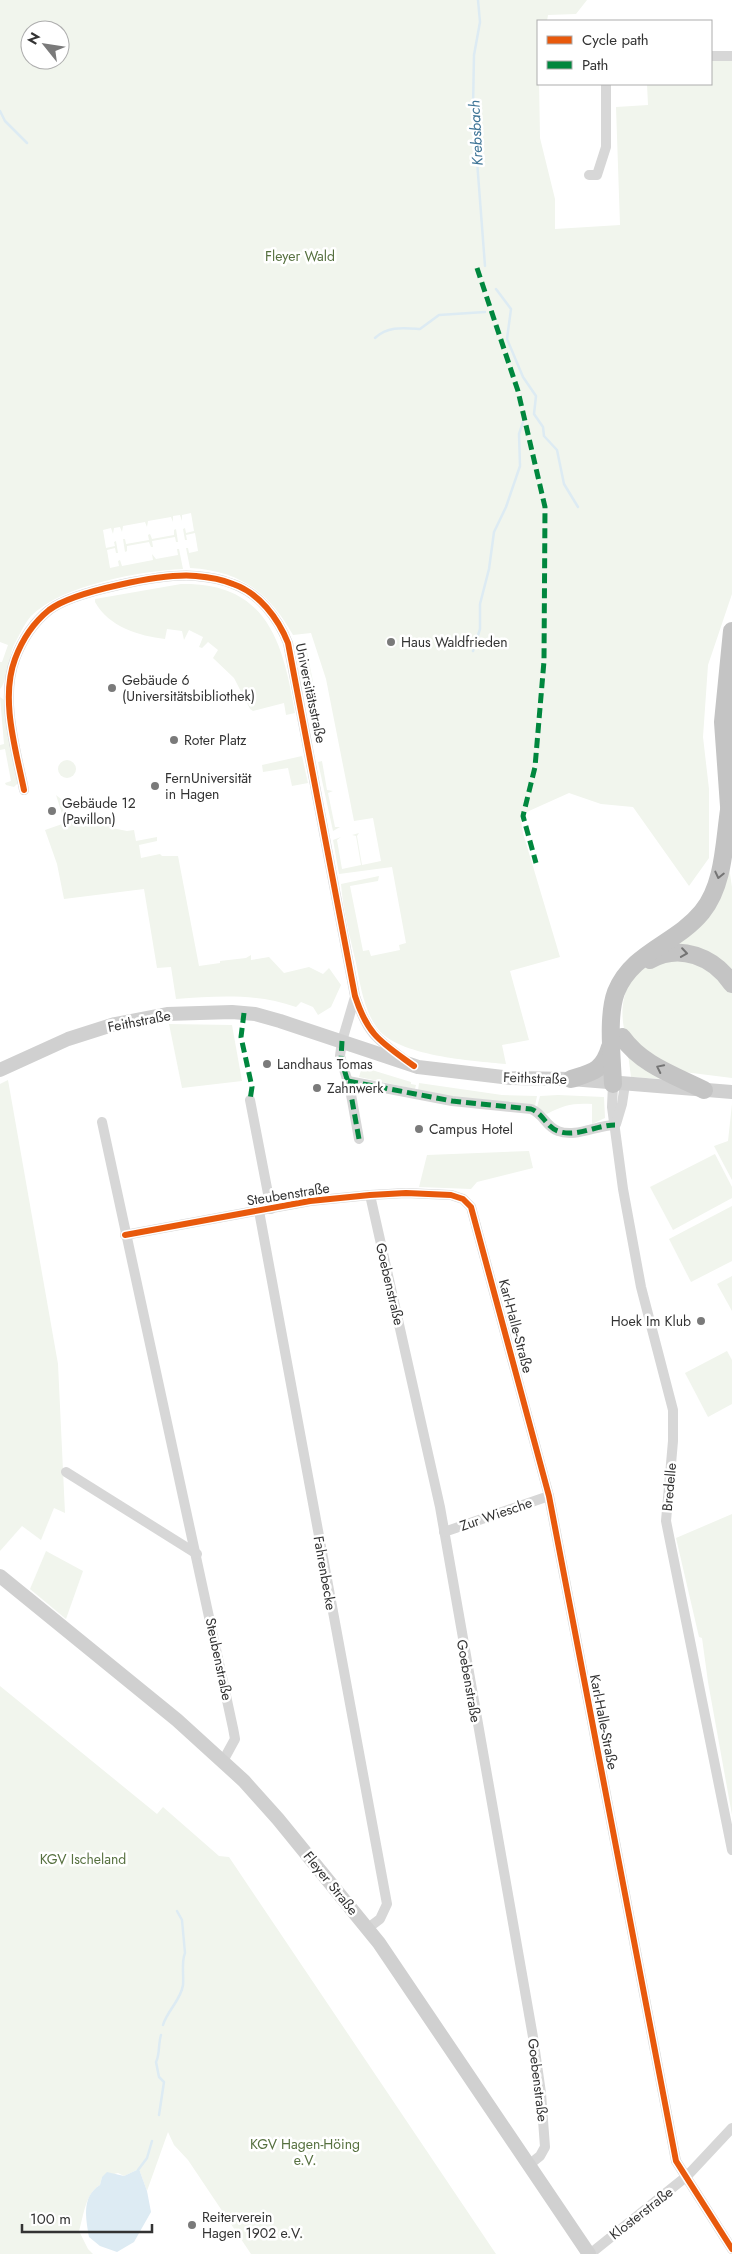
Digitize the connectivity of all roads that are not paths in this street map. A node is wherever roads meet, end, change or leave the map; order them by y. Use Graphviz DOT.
graph roads {
  1 [pos="712,56"];
  2 [pos="732,56"];
  3 [pos="606,85"];
  4 [pos="589,175"];
  5 [pos="732,632"];
  6 [pos="24,790"];
  7 [pos="729,810"];
  8 [pos="732,838"];
  9 [pos="732,984"];
  10 [pos="355,996"];
  11 [pos="617,1038"];
  12 [pos="342,1041"];
  13 [pos="414,1066"];
  14 [pos="0,1070"];
  15 [pos="571,1079"];
  16 [pos="348,1081"];
  17 [pos="619,1084"];
  18 [pos="704,1090"];
  19 [pos="732,1092"];
  20 [pos="250,1100"];
  21 [pos="102,1122"];
  22 [pos="615,1125"];
  23 [pos="359,1139"];
  24 [pos="370,1195"];
  25 [pos="457,1197"];
  26 [pos="271,1209"];
  27 [pos="259,1210"];
  28 [pos="125,1235"];
  29 [pos="66,1472"];
  30 [pos="549,1496"];
  31 [pos="444,1532"];
  32 [pos="197,1554"];
  33 [pos="0,1576"];
  34 [pos="223,1761"];
  35 [pos="732,1850"];
  36 [pos="368,1928"];
  37 [pos="732,2128"];
  38 [pos="530,2164"];
  39 [pos="688,2176"];
  40 [pos="732,2249"];
  41 [pos="589,2254"];
  1 -- 2 [label="street"];
  3 -- 4 [label="street"];
  5 -- 7 [label="highway"];
  6 -- 10 [label="street, Universitätsstraße"];
  7 -- 8 [label="highway"];
  7 -- 11 [label="highway, one-way"];
  11 -- 9 [label="highway, one-way"];
  10 -- 12 [label="street, Universitätsstraße"];
  10 -- 13 [label="street, Universitätsstraße"];
  11 -- 15 [label="highway"];
  11 -- 17 [label="highway"];
  18 -- 11 [label="highway, one-way"];
  12 -- 13 [label="street, Feithstraße"];
  12 -- 14 [label="street, Feithstraße"];
  12 -- 16 [label="street"];
  13 -- 15 [label="street, Feithstraße"];
  15 -- 17 [label="street, Feithstraße"];
  16 -- 22 [label="street"];
  16 -- 23 [label="street"];
  17 -- 18 [label="street, Feithstraße"];
  17 -- 22 [label="street, Bredelle"];
  18 -- 19 [label="street, Feithstraße"];
  20 -- 26 [label="street"];
  21 -- 28 [label="street, Steubenstraße"];
  22 -- 35 [label="street, Bredelle"];
  24 -- 25 [label="street, Steubenstraße"];
  24 -- 26 [label="street, Steubenstraße"];
  24 -- 31 [label="street, Goebenstraße"];
  25 -- 30 [label="street, Karl-Halle-Straße"];
  26 -- 27 [label="street, Steubenstraße"];
  27 -- 28 [label="street, Steubenstraße"];
  27 -- 36 [label="street, Fahrenbecke"];
  28 -- 32 [label="street, Steubenstraße"];
  29 -- 32 [label="street"];
  30 -- 31 [label="street, Zur Wiesche"];
  30 -- 39 [label="street, Karl-Halle-Straße"];
  31 -- 38 [label="street, Goebenstraße"];
  32 -- 34 [label="street, Steubenstraße"];
  33 -- 34 [label="street, Fleyer Straße"];
  34 -- 36 [label="street, Fleyer Straße"];
  36 -- 38 [label="street, Fleyer Straße"];
  37 -- 39 [label="street, Klosterstraße"];
  38 -- 41 [label="street, Fleyer Straße"];
  39 -- 40 [label="street, Karl-Halle-Straße"];
  39 -- 41 [label="street, Klosterstraße"];
}
